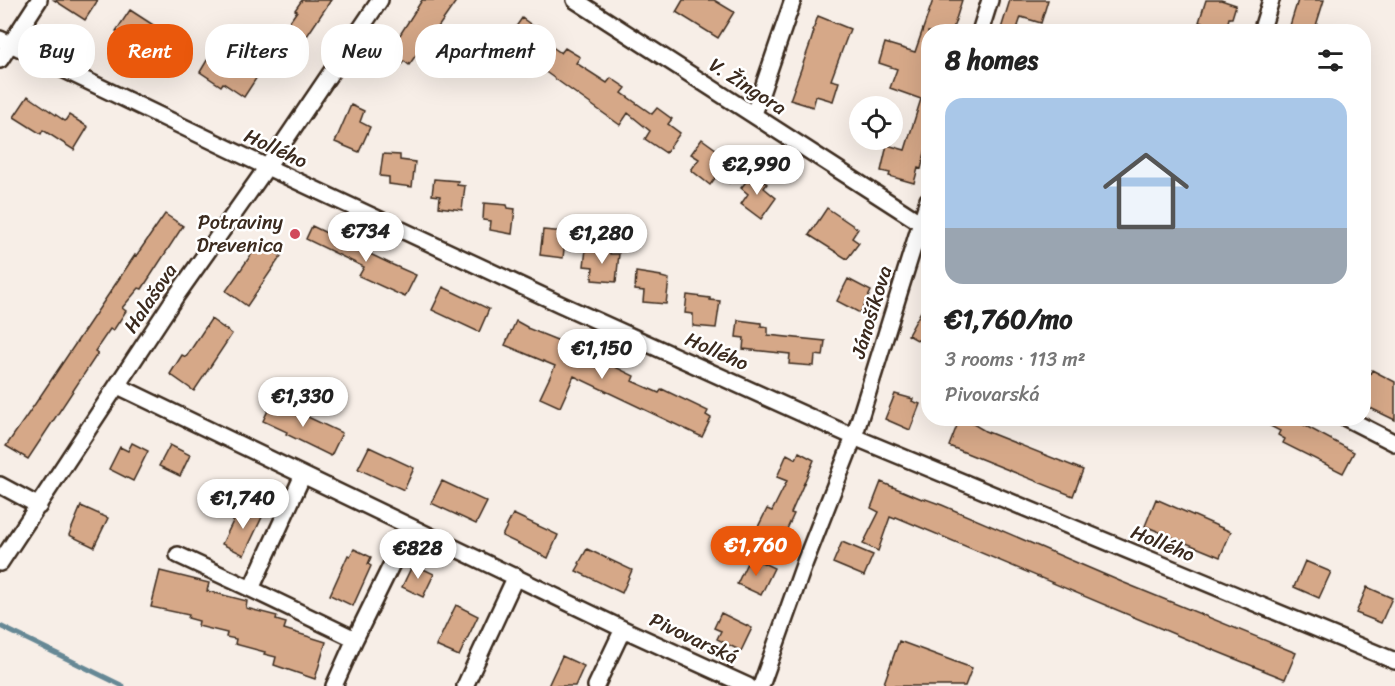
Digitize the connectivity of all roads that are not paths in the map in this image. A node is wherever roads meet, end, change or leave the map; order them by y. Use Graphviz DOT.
graph roads {
  1 [pos="39,0"];
  2 [pos="380,0"];
  3 [pos="575,0"];
  4 [pos="793,0"];
  5 [pos="990,0"];
  6 [pos="1270,0"];
  7 [pos="982,24"];
  8 [pos="1263,24"];
  9 [pos="5,42"];
  10 [pos="0,60"];
  11 [pos="754,114"];
  12 [pos="267,168"];
  13 [pos="921,220"];
  14 [pos="921,235"];
  15 [pos="118,386"];
  16 [pos="1362,426"];
  17 [pos="854,437"];
  18 [pos="1395,443"];
  19 [pos="303,475"];
  20 [pos="0,485"];
  21 [pos="39,506"];
  22 [pos="410,526"];
  23 [pos="177,555"];
  24 [pos="0,563"];
  25 [pos="516,576"];
  26 [pos="251,589"];
  27 [pos="623,629"];
  28 [pos="355,639"];
  29 [pos="1395,661"];
  30 [pos="334,686"];
  31 [pos="465,686"];
  32 [pos="596,686"];
  33 [pos="748,686"];
  34 [pos="761,686"];
  1 -- 9 [label="street"];
  2 -- 12 [label="street, Halašova"];
  3 -- 11 [label="street, V. Žingora"];
  4 -- 11 [label="street"];
  5 -- 7 [label="street"];
  6 -- 8 [label="street"];
  9 -- 10 [label="street"];
  9 -- 12 [label="street, Hollého"];
  11 -- 13 [label="street, V. Žingora"];
  12 -- 15 [label="street, Halašova"];
  12 -- 17 [label="street, Hollého"];
  14 -- 17 [label="street, Jánošíkova"];
  15 -- 19 [label="street, Pivovarská"];
  15 -- 21 [label="street, Halašova"];
  16 -- 18 [label="street"];
  17 -- 29 [label="street, Hollého"];
  17 -- 34 [label="street"];
  19 -- 22 [label="street, Pivovarská"];
  19 -- 26 [label="street"];
  20 -- 21 [label="street"];
  21 -- 24 [label="street, Halašova"];
  22 -- 25 [label="street, Pivovarská"];
  22 -- 28 [label="street"];
  23 -- 26 [label="street"];
  25 -- 27 [label="street, Pivovarská"];
  25 -- 31 [label="street"];
  26 -- 28 [label="street"];
  27 -- 32 [label="street, Pivovarská"];
  27 -- 33 [label="street, Pivovarská"];
  28 -- 30 [label="street"];
}
